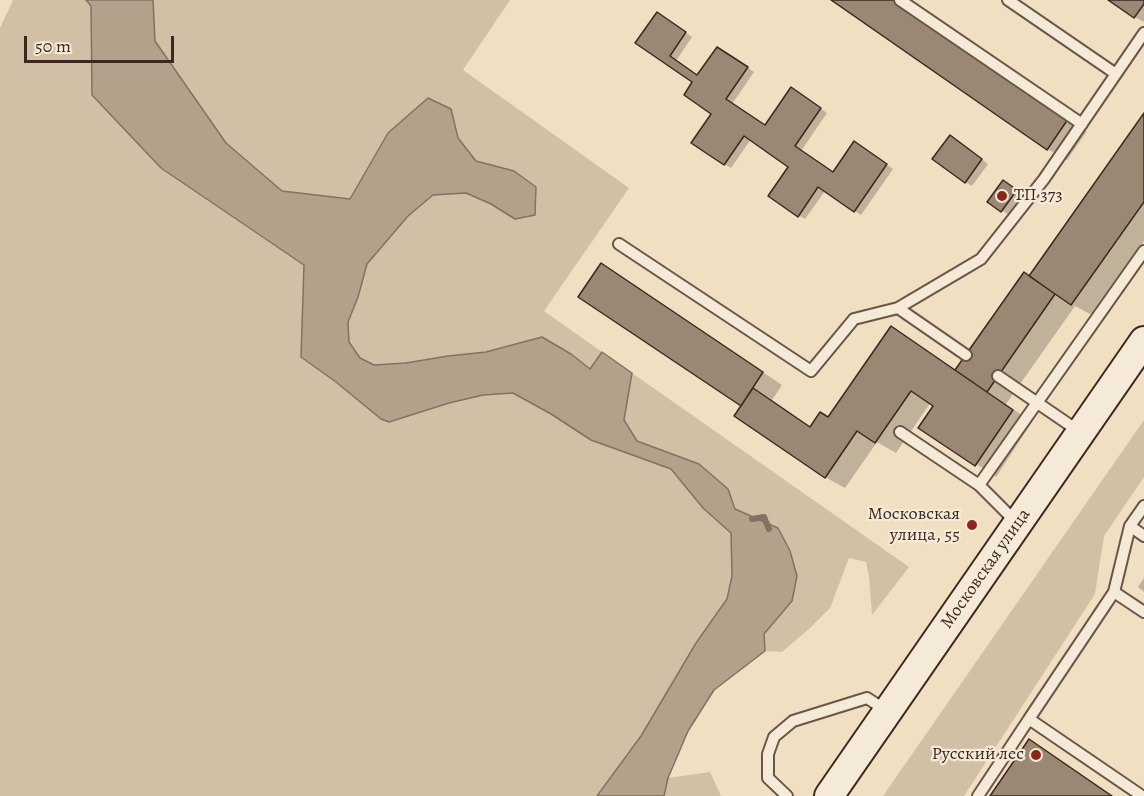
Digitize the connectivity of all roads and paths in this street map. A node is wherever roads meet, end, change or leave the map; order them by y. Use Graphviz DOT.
graph roads {
  1 [pos="900,0"];
  2 [pos="1008,0"];
  3 [pos="1144,33"];
  4 [pos="1116,74"];
  5 [pos="1082,124"];
  6 [pos="620,244"];
  7 [pos="1144,251"];
  8 [pos="897,308"];
  9 [pos="1144,341"];
  10 [pos="966,355"];
  11 [pos="998,376"];
  12 [pos="1037,403"];
  13 [pos="900,432"];
  14 [pos="1080,433"];
  15 [pos="979,485"];
  16 [pos="1144,506"];
  17 [pos="1018,524"];
  18 [pos="1130,526"];
  19 [pos="1144,536"];
  20 [pos="1114,592"];
  21 [pos="1144,612"];
  22 [pos="887,711"];
  23 [pos="1029,719"];
  24 [pos="787,796"];
  25 [pos="829,796"];
  26 [pos="978,796"];
  27 [pos="1142,796"];
  1 -- 5 [label="lane"];
  2 -- 4 [label="lane"];
  3 -- 4 [label="lane"];
  4 -- 5 [label="lane"];
  5 -- 8 [label="lane"];
  6 -- 8 [label="lane"];
  7 -- 12 [label="lane"];
  8 -- 10 [label="lane"];
  9 -- 14 [label="main road, Московская улица"];
  11 -- 12 [label="lane"];
  12 -- 14 [label="lane"];
  12 -- 15 [label="lane"];
  13 -- 15 [label="lane"];
  14 -- 17 [label="main road, Московская улица"];
  15 -- 17 [label="lane"];
  16 -- 18 [label="lane"];
  17 -- 22 [label="main road, Московская улица"];
  18 -- 19 [label="lane"];
  18 -- 20 [label="lane"];
  20 -- 21 [label="lane"];
  20 -- 23 [label="lane"];
  22 -- 24 [label="lane"];
  22 -- 25 [label="main road, Московская улица"];
  23 -- 26 [label="lane"];
  23 -- 27 [label="lane"];
}
